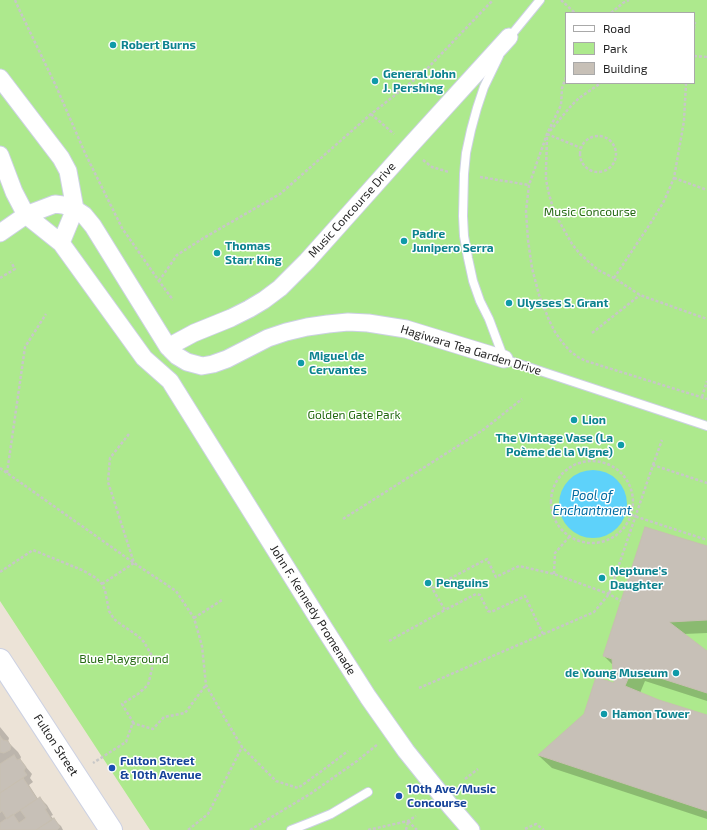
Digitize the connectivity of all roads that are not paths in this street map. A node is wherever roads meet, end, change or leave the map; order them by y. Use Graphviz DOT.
graph roads {
  1 [pos="540,0"];
  2 [pos="509,37"];
  3 [pos="0,78"];
  4 [pos="0,155"];
  5 [pos="75,209"];
  6 [pos="26,216"];
  7 [pos="0,233"];
  8 [pos="61,244"];
  9 [pos="168,347"];
  10 [pos="504,359"];
  11 [pos="170,381"];
  12 [pos="707,426"];
  13 [pos="0,660"];
  14 [pos="368,792"];
  15 [pos="111,830"];
  16 [pos="291,830"];
  17 [pos="471,830"];
  1 -- 2 [label="lane, Music Concourse Drive"];
  2 -- 9 [label="street, Music Concourse Drive"];
  2 -- 10 [label="lane, Music Concourse Drive"];
  3 -- 5 [label="street"];
  4 -- 6 [label="street, John F. Kennedy Promenade"];
  5 -- 6 [label="street, John F. Kennedy Promenade"];
  5 -- 8 [label="street"];
  5 -- 9 [label="street, John F. Kennedy Promenade"];
  6 -- 7 [label="street"];
  6 -- 8 [label="street, John F. Kennedy Promenade"];
  8 -- 11 [label="street, John F. Kennedy Promenade"];
  9 -- 10 [label="street, Hagiwara Tea Garden Drive"];
  9 -- 11 [label="street, John F. Kennedy Promenade"];
  10 -- 12 [label="lane, Hagiwara Tea Garden Drive"];
  11 -- 17 [label="street, John F. Kennedy Promenade"];
  13 -- 15 [label="main road, Fulton Street"];
  14 -- 16 [label="lane"];
}
